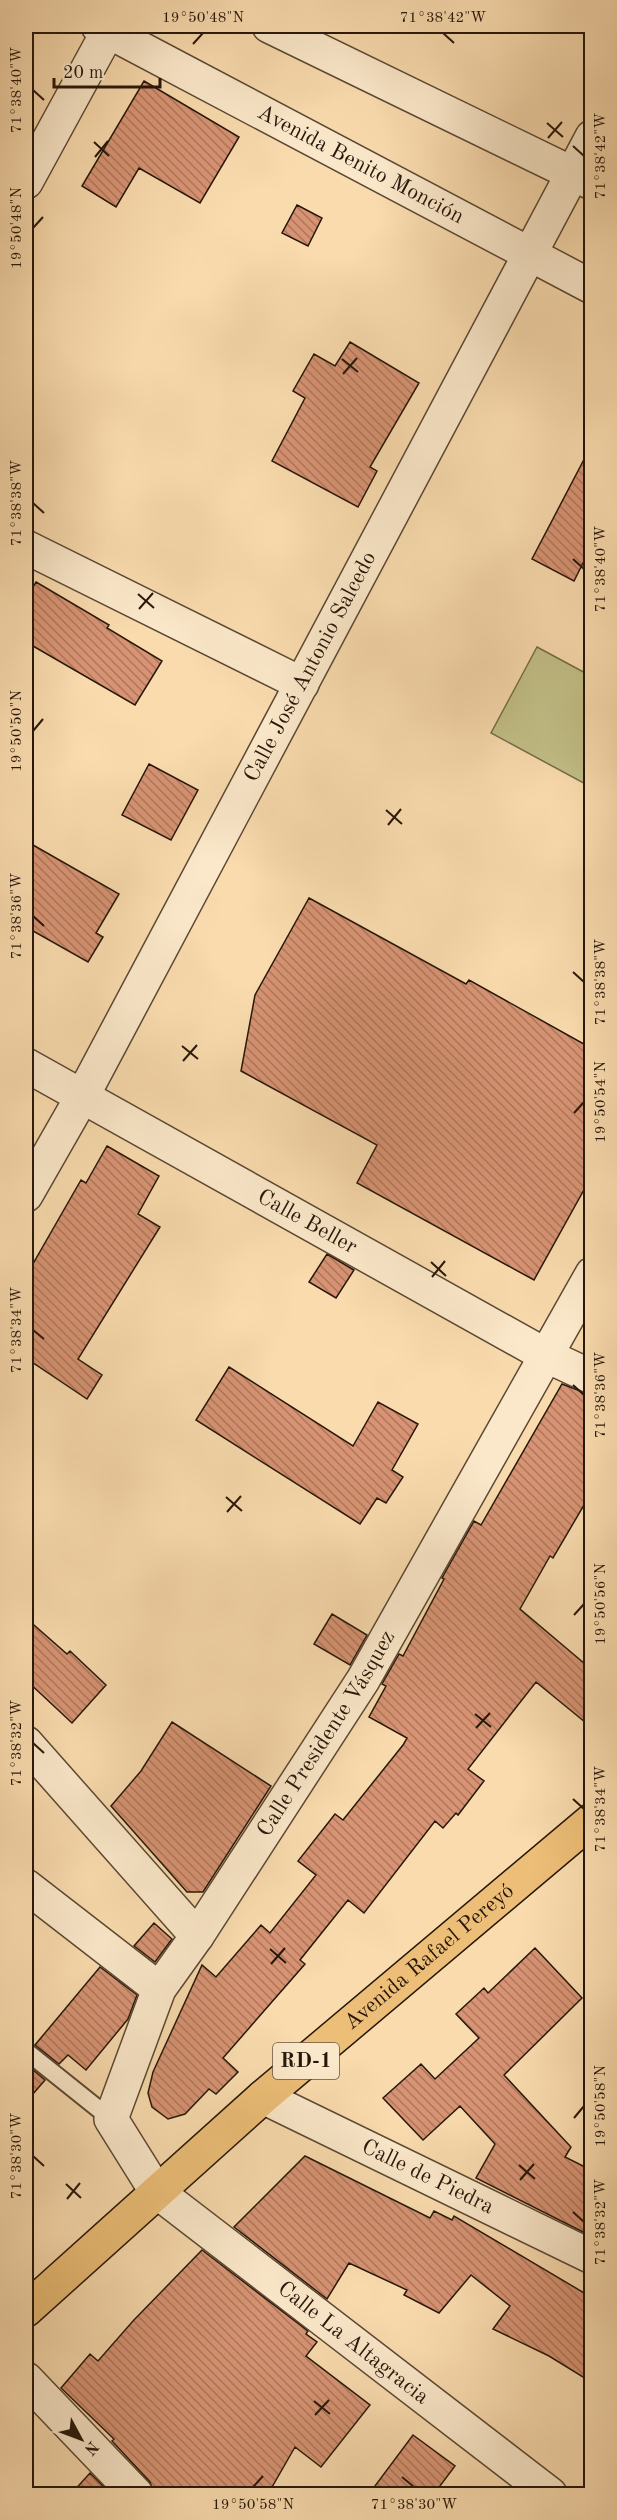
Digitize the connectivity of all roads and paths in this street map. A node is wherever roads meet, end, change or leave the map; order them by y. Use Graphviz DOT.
graph roads {
  1 [pos="269,26"];
  2 [pos="106,27"];
  3 [pos="591,137"];
  4 [pos="582,177"];
  5 [pos="26,182"];
  6 [pos="528,255"];
  7 [pos="591,286"];
  8 [pos="26,547"];
  9 [pos="302,684"];
  10 [pos="26,1065"];
  11 [pos="82,1097"];
  12 [pos="26,1195"];
  13 [pos="591,1274"];
  14 [pos="547,1356"];
  15 [pos="591,1377"];
  16 [pos="26,1743"];
  17 [pos="591,1820"];
  18 [pos="26,1886"];
  19 [pos="197,1936"];
  20 [pos="159,1989"];
  21 [pos="26,2051"];
  22 [pos="263,2097"];
  23 [pos="111,2119"];
  24 [pos="156,2191"];
  25 [pos="591,2257"];
  26 [pos="26,2310"];
  27 [pos="30,2393"];
  28 [pos="136,2494"];
  29 [pos="550,2494"];
  1 -- 4 [label="street"];
  2 -- 5 [label="street"];
  2 -- 6 [label="street, Avenida Benito Monción"];
  3 -- 4 [label="street, Calle José Antonio Salcedo"];
  4 -- 6 [label="street, Calle José Antonio Salcedo"];
  6 -- 7 [label="street, Avenida Benito Monción"];
  6 -- 9 [label="street, Calle José Antonio Salcedo"];
  8 -- 9 [label="street"];
  9 -- 11 [label="street, Calle José Antonio Salcedo"];
  10 -- 11 [label="street, Calle Beller"];
  11 -- 12 [label="street, Calle José Antonio Salcedo"];
  11 -- 14 [label="street, Calle Beller"];
  13 -- 14 [label="street, Calle Presidente Vásquez"];
  14 -- 15 [label="street, Calle Beller"];
  14 -- 19 [label="street, Calle Presidente Vásquez"];
  16 -- 19 [label="street"];
  17 -- 22 [label="main road, Avenida Rafael Pereyó / RD-1"];
  18 -- 20 [label="street"];
  19 -- 20 [label="street, Calle Presidente Vásquez"];
  20 -- 23 [label="street, Calle Presidente Vásquez"];
  21 -- 23 [label="lane"];
  22 -- 24 [label="main road, Avenida Rafael Pereyó / RD-1"];
  22 -- 25 [label="street, Calle de Piedra"];
  23 -- 24 [label="street"];
  24 -- 26 [label="main road, Avenida Rafael Pereyó / RD-1"];
  24 -- 29 [label="street, Calle La Altagracia"];
  27 -- 28 [label="street"];
}
